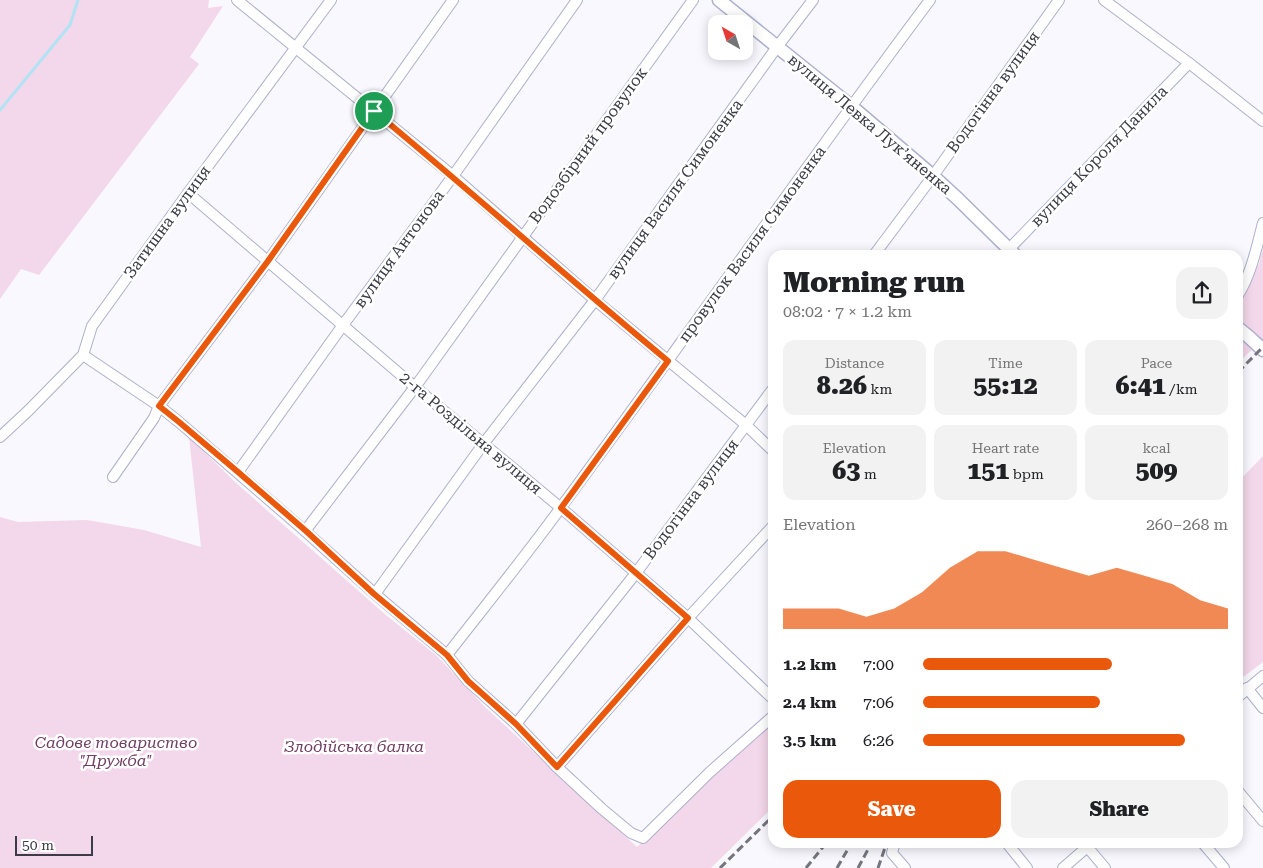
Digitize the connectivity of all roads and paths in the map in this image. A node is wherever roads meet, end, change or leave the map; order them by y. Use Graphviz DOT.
graph roads {
  1 [pos="237,0"];
  2 [pos="331,0"];
  3 [pos="453,0"];
  4 [pos="577,0"];
  5 [pos="693,0"];
  6 [pos="719,0"];
  7 [pos="813,0"];
  8 [pos="930,0"];
  9 [pos="1059,0"];
  10 [pos="1104,0"];
  11 [pos="296,47"];
  12 [pos="777,47"];
  13 [pos="1189,63"];
  14 [pos="851,106"];
  15 [pos="374,111"];
  16 [pos="1263,121"];
  17 [pos="452,176"];
  18 [pos="932,176"];
  19 [pos="188,193"];
  20 [pos="1263,223"];
  21 [pos="522,236"];
  22 [pos="878,250"];
  23 [pos="1010,250"];
  24 [pos="1014,250"];
  25 [pos="268,261"];
  26 [pos="1243,286"];
  27 [pos="595,300"];
  28 [pos="343,325"];
  29 [pos="1243,332"];
  30 [pos="1263,350"];
  31 [pos="83,355"];
  32 [pos="668,361"];
  33 [pos="415,387"];
  34 [pos="768,395"];
  35 [pos="159,406"];
  36 [pos="746,425"];
  37 [pos="0,437"];
  38 [pos="484,443"];
  39 [pos="768,446"];
  40 [pos="238,472"];
  41 [pos="113,478"];
  42 [pos="561,508"];
  43 [pos="306,531"];
  44 [pos="768,531"];
  45 [pos="636,574"];
  46 [pos="374,594"];
  47 [pos="688,618"];
  48 [pos="447,655"];
  49 [pos="1263,676"];
  50 [pos="1247,688"];
  51 [pos="1243,692"];
  52 [pos="768,694"];
  53 [pos="1263,708"];
  54 [pos="768,721"];
  55 [pos="516,724"];
  56 [pos="557,767"];
  57 [pos="1243,797"];
  58 [pos="1263,820"];
  59 [pos="893,848"];
  60 [pos="1011,848"];
  61 [pos="1084,848"];
  62 [pos="1091,848"];
  63 [pos="1207,848"];
  64 [pos="905,868"];
  65 [pos="1027,868"];
  66 [pos="1063,868"];
  67 [pos="1105,868"];
  68 [pos="1224,868"];
  1 -- 11 [label="street"];
  2 -- 11 [label="street, Затишна вулиця"];
  3 -- 15 [label="street"];
  4 -- 17 [label="street, вулиця Антонова"];
  5 -- 21 [label="street, Водозбірний провулок"];
  6 -- 12 [label="street, вулиця Левка Лукʼяненка"];
  7 -- 12 [label="street, вулиця Василя Симоненка"];
  8 -- 14 [label="street, провулок Василя Симоненка"];
  9 -- 18 [label="street, Водогінна вулиця"];
  10 -- 13 [label="street"];
  11 -- 15 [label="street"];
  11 -- 19 [label="street, Затишна вулиця"];
  12 -- 14 [label="street, вулиця Левка Лукʼяненка"];
  12 -- 27 [label="street, вулиця Василя Симоненка"];
  13 -- 16 [label="street"];
  13 -- 24 [label="street, вулиця Короля Данила"];
  14 -- 18 [label="street, вулиця Левка Лукʼяненка"];
  14 -- 32 [label="street, провулок Василя Симоненка"];
  15 -- 17 [label="street"];
  15 -- 25 [label="street"];
  17 -- 21 [label="street"];
  17 -- 28 [label="street, вулиця Антонова"];
  18 -- 22 [label="street, Водогінна вулиця"];
  18 -- 23 [label="street, вулиця Левка Лукʼяненка"];
  19 -- 25 [label="street, 2-га Роздільна вулиця"];
  19 -- 31 [label="street, Затишна вулиця"];
  20 -- 26 [label="street"];
  21 -- 27 [label="street"];
  21 -- 33 [label="street, Водозбірний провулок"];
  25 -- 28 [label="street, 2-га Роздільна вулиця"];
  25 -- 35 [label="street"];
  27 -- 32 [label="street"];
  27 -- 38 [label="street, вулиця Василя Симоненка"];
  28 -- 33 [label="street, 2-га Роздільна вулиця"];
  28 -- 40 [label="street, вулиця Антонова"];
  29 -- 30 [label="street"];
  31 -- 35 [label="street"];
  31 -- 37 [label="street, Затишна вулиця"];
  32 -- 36 [label="street"];
  32 -- 42 [label="street, провулок Василя Симоненка"];
  33 -- 38 [label="street, 2-га Роздільна вулиця"];
  33 -- 43 [label="street, Водозбірний провулок"];
  34 -- 36 [label="street, Водогінна вулиця"];
  35 -- 40 [label="street"];
  35 -- 41 [label="street"];
  36 -- 39 [label="street"];
  36 -- 45 [label="street, Водогінна вулиця"];
  38 -- 42 [label="street, 2-га Роздільна вулиця"];
  38 -- 46 [label="street, вулиця Василя Симоненка"];
  40 -- 43 [label="street"];
  42 -- 45 [label="street, 2-га Роздільна вулиця"];
  42 -- 48 [label="street, провулок Василя Симоненка"];
  43 -- 46 [label="street"];
  44 -- 47 [label="street"];
  45 -- 47 [label="street, 2-га Роздільна вулиця"];
  45 -- 55 [label="street, Водогінна вулиця"];
  46 -- 48 [label="street"];
  47 -- 52 [label="street, 2-га Роздільна вулиця"];
  47 -- 56 [label="street"];
  48 -- 55 [label="street"];
  49 -- 50 [label="street"];
  50 -- 51 [label="street"];
  50 -- 53 [label="street"];
  54 -- 56 [label="street"];
  55 -- 56 [label="street"];
  57 -- 58 [label="street"];
  59 -- 64 [label="street"];
  60 -- 65 [label="street"];
  61 -- 66 [label="street"];
  62 -- 67 [label="street"];
  63 -- 68 [label="street"];
}
